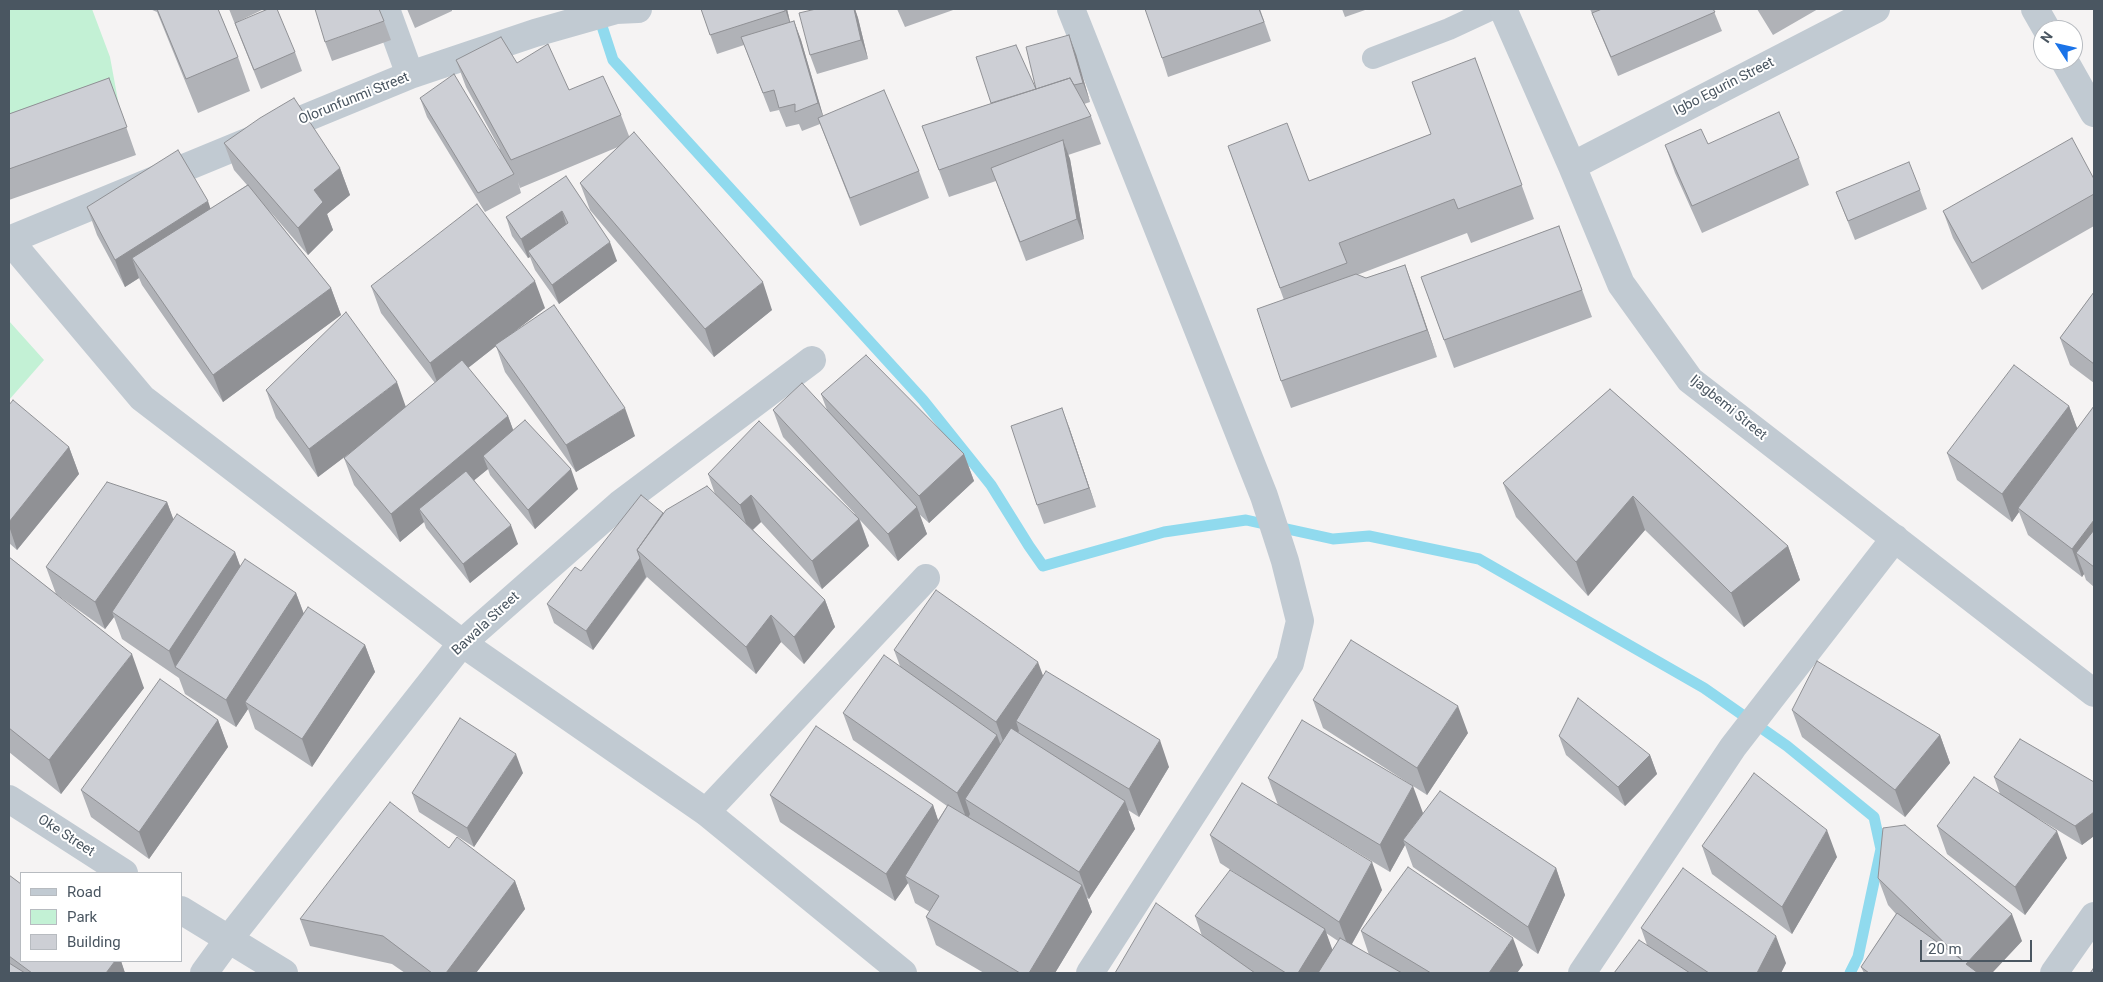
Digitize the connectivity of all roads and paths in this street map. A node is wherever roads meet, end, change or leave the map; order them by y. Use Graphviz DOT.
graph roads {
  1 [pos="386,9"];
  2 [pos="638,9"];
  3 [pos="1072,9"];
  4 [pos="1492,9"];
  5 [pos="1503,9"];
  6 [pos="1876,9"];
  7 [pos="2035,9"];
  8 [pos="2041,20"];
  9 [pos="1373,58"];
  10 [pos="2070,70"];
  11 [pos="410,75"];
  12 [pos="2094,113"];
  13 [pos="1572,166"];
  14 [pos="9,240"];
  15 [pos="812,360"];
  16 [pos="1895,538"];
  17 [pos="926,578"];
  18 [pos="462,643"];
  19 [pos="2094,693"];
  20 [pos="9,799"];
  21 [pos="706,812"];
  22 [pos="122,872"];
  23 [pos="182,911"];
  24 [pos="2094,916"];
  25 [pos="228,940"];
  26 [pos="204,973"];
  27 [pos="284,973"];
  28 [pos="903,973"];
  29 [pos="1090,973"];
  30 [pos="1582,973"];
  31 [pos="2054,973"];
  1 -- 11 [label="street"];
  2 -- 11 [label="street, Olorunfunmi Street"];
  3 -- 29 [label="street"];
  4 -- 9 [label="lane"];
  5 -- 13 [label="street, Ijagbemi Street"];
  6 -- 13 [label="street, Igbo Egurin Street"];
  7 -- 8 [label="street"];
  10 -- 12 [label="street"];
  11 -- 14 [label="street, Olorunfunmi Street"];
  13 -- 16 [label="street, Ijagbemi Street"];
  14 -- 18 [label="street"];
  15 -- 18 [label="street, Bawala Street"];
  16 -- 19 [label="street, Ijagbemi Street"];
  16 -- 30 [label="street"];
  17 -- 21 [label="street"];
  18 -- 21 [label="street"];
  18 -- 25 [label="street, Bawala Street"];
  20 -- 22 [label="street, Oke Street"];
  21 -- 28 [label="street"];
  23 -- 25 [label="street"];
  24 -- 31 [label="street"];
  25 -- 26 [label="street, Bawala Street"];
  25 -- 27 [label="street"];
}
